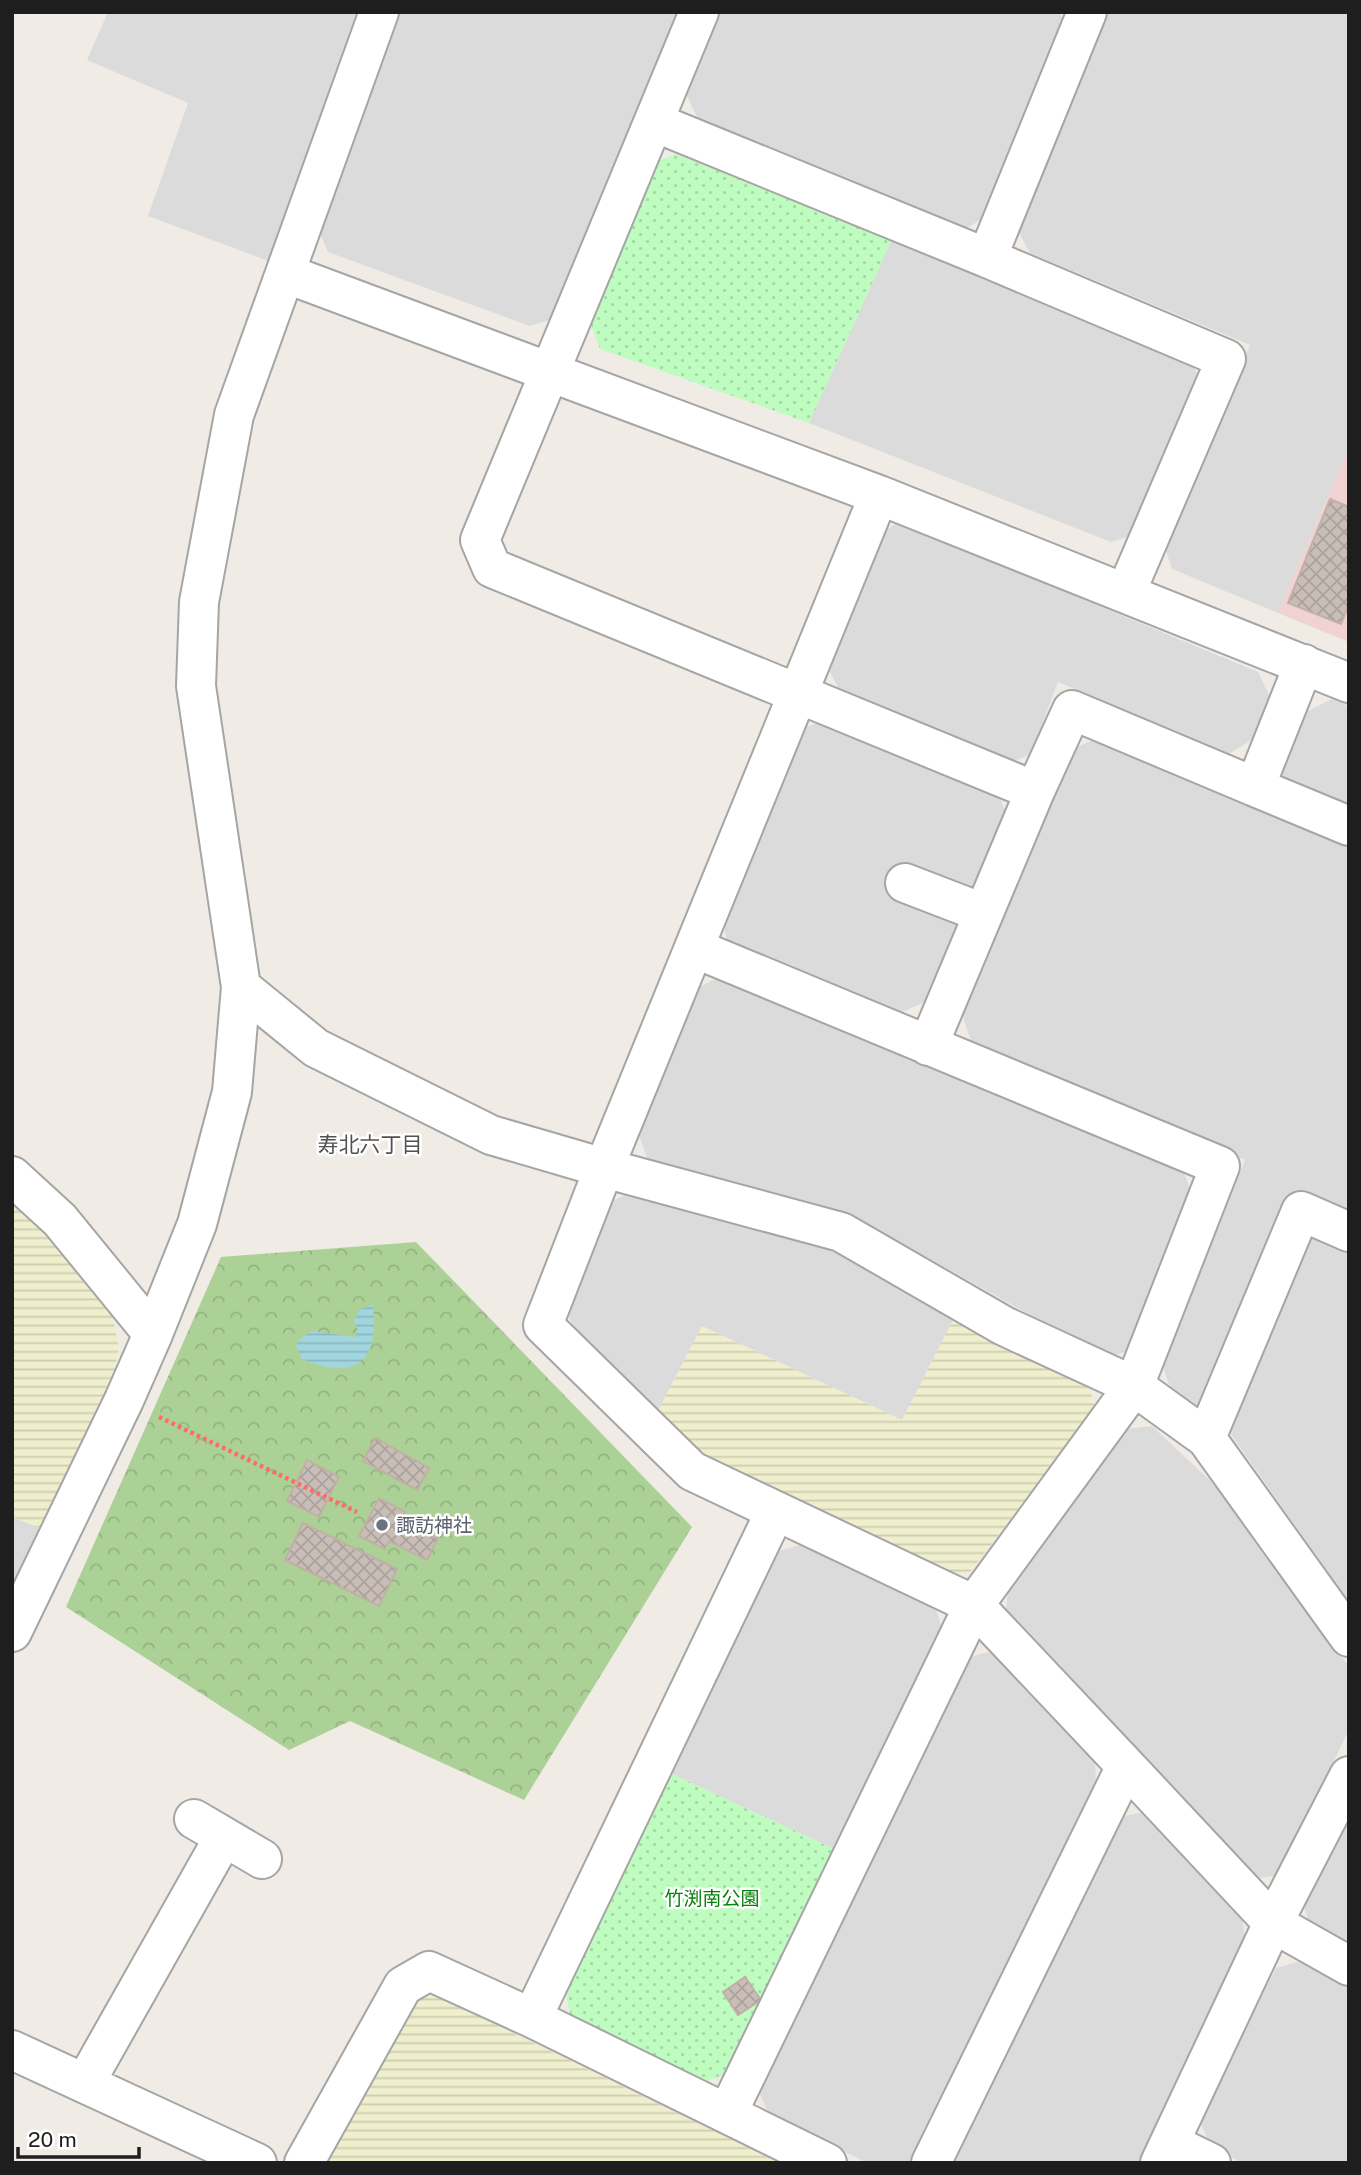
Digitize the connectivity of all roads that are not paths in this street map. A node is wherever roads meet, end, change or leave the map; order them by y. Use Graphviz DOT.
graph roads {
  1 [pos="379,12"];
  2 [pos="699,12"];
  3 [pos="1087,12"];
  4 [pos="654,122"];
  5 [pos="986,258"];
  6 [pos="287,274"];
  7 [pos="551,373"];
  8 [pos="880,495"];
  9 [pos="1126,592"];
  10 [pos="1304,664"];
  11 [pos="1349,683"];
  12 [pos="797,694"];
  13 [pos="1255,787"];
  14 [pos="1035,790"];
  15 [pos="1349,826"];
  16 [pos="905,883"];
  17 [pos="983,913"];
  18 [pos="694,948"];
  19 [pos="241,987"];
  20 [pos="928,1046"];
  21 [pos="604,1168"];
  22 [pos="12,1176"];
  23 [pos="1349,1232"];
  24 [pos="153,1334"];
  25 [pos="1134,1386"];
  26 [pos="1206,1438"];
  27 [pos="775,1512"];
  28 [pos="974,1605"];
  29 [pos="12,1632"];
  30 [pos="1349,1637"];
  31 [pos="1126,1766"];
  32 [pos="1349,1776"];
  33 [pos="262,1859"];
  34 [pos="1273,1923"];
  35 [pos="1349,1966"];
  36 [pos="532,2018"];
  37 [pos="12,2050"];
  38 [pos="85,2083"];
  39 [pos="727,2114"];
  40 [pos="1165,2153"];
  41 [pos="257,2163"];
  42 [pos="304,2163"];
  43 [pos="827,2163"];
  44 [pos="931,2163"];
  45 [pos="1211,2163"];
  1 -- 6 [label="street"];
  2 -- 4 [label="street"];
  3 -- 5 [label="street"];
  4 -- 5 [label="street"];
  4 -- 7 [label="street"];
  5 -- 9 [label="street"];
  6 -- 7 [label="street"];
  6 -- 19 [label="street"];
  7 -- 8 [label="street"];
  7 -- 12 [label="street"];
  8 -- 9 [label="street"];
  8 -- 12 [label="street"];
  9 -- 10 [label="street"];
  10 -- 11 [label="street"];
  10 -- 13 [label="street"];
  12 -- 14 [label="street"];
  12 -- 18 [label="street"];
  13 -- 14 [label="street"];
  13 -- 15 [label="street"];
  14 -- 17 [label="street"];
  16 -- 17 [label="street"];
  17 -- 20 [label="street"];
  18 -- 20 [label="street"];
  18 -- 21 [label="street"];
  19 -- 21 [label="street"];
  19 -- 24 [label="street"];
  20 -- 25 [label="street"];
  21 -- 25 [label="street"];
  21 -- 27 [label="street"];
  22 -- 24 [label="street"];
  23 -- 26 [label="street"];
  24 -- 29 [label="street"];
  25 -- 26 [label="street"];
  25 -- 28 [label="street"];
  26 -- 30 [label="street"];
  27 -- 28 [label="street"];
  27 -- 36 [label="street"];
  28 -- 31 [label="street"];
  28 -- 39 [label="street"];
  31 -- 34 [label="street"];
  31 -- 44 [label="street"];
  32 -- 34 [label="street"];
  33 -- 38 [label="street"];
  34 -- 35 [label="street"];
  34 -- 40 [label="street"];
  36 -- 39 [label="street"];
  36 -- 42 [label="street"];
  37 -- 38 [label="street"];
  38 -- 41 [label="street"];
  39 -- 43 [label="street"];
  40 -- 45 [label="street"];
}
